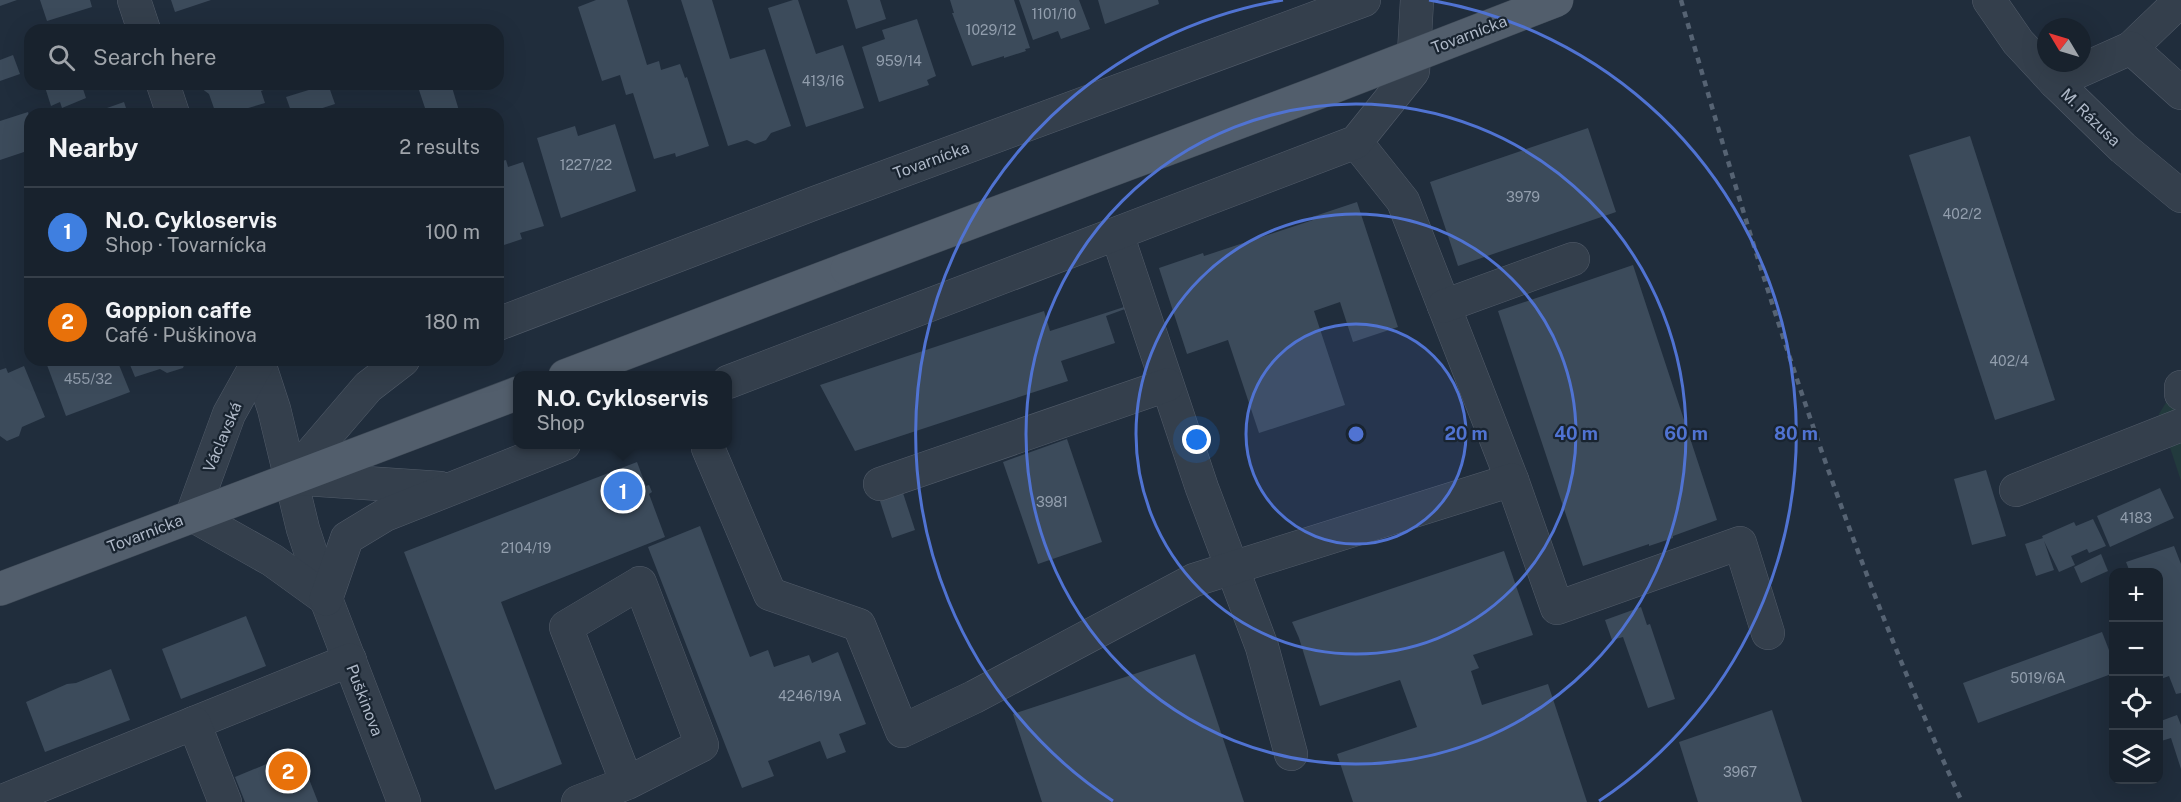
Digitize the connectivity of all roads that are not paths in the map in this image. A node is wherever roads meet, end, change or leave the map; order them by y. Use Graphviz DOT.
graph roads {
  1 [pos="134,0"];
  2 [pos="1364,0"];
  3 [pos="1417,0"];
  4 [pos="1557,0"];
  5 [pos="1989,0"];
  6 [pos="2181,0"];
  7 [pos="142,24"];
  8 [pos="2131,48"];
  9 [pos="2055,82"];
  10 [pos="165,90"];
  11 [pos="2181,93"];
  12 [pos="171,108"];
  13 [pos="1356,142"];
  14 [pos="2181,196"];
  15 [pos="1117,234"];
  16 [pos="1573,259"];
  17 [pos="1444,306"];
  18 [pos="504,322"];
  19 [pos="255,366"];
  20 [pos="260,366"];
  21 [pos="395,366"];
  22 [pos="576,371"];
  23 [pos="732,380"];
  24 [pos="1167,385"];
  25 [pos="2181,387"];
  26 [pos="2181,394"];
  27 [pos="513,395"];
  28 [pos="2181,425"];
  29 [pos="551,449"];
  30 [pos="708,449"];
  31 [pos="290,478"];
  32 [pos="1512,480"];
  33 [pos="880,484"];
  34 [pos="448,489"];
  35 [pos="2016,490"];
  36 [pos="192,515"];
  37 [pos="1232,568"];
  38 [pos="0,588"];
  39 [pos="326,599"];
  40 [pos="1768,633"];
  41 [pos="350,660"];
  42 [pos="194,723"];
  43 [pos="1290,753"];
  44 [pos="627,783"];
  45 [pos="0,801"];
  46 [pos="225,802"];
  47 [pos="404,802"];
  48 [pos="578,802"];
  1 -- 7 [label="street"];
  2 -- 18 [label="street, Tovarnícka"];
  3 -- 13 [label="street, Tovarnícka"];
  4 -- 22 [label="main road, Tovarnícka, bridge"];
  5 -- 9 [label="street, M. Rázusa"];
  6 -- 8 [label="street"];
  8 -- 9 [label="street"];
  8 -- 11 [label="street"];
  9 -- 14 [label="street, M. Rázusa"];
  10 -- 12 [label="street"];
  13 -- 15 [label="street"];
  13 -- 17 [label="street"];
  15 -- 23 [label="street"];
  15 -- 24 [label="street"];
  16 -- 17 [label="street"];
  17 -- 32 [label="street"];
  19 -- 36 [label="street, Václavská"];
  20 -- 31 [label="street, Václavská"];
  21 -- 31 [label="street, Tovarnícka"];
  24 -- 33 [label="street"];
  24 -- 37 [label="street"];
  25 -- 26 [label="street"];
  27 -- 31 [label="main road, Tovarnícka"];
  28 -- 35 [label="street"];
  29 -- 34 [label="street, Tovarnícka"];
  30 -- 37 [label="street"];
  31 -- 34 [label="street, Tovarnícka"];
  31 -- 36 [label="main road, Tovarnícka"];
  31 -- 39 [label="street, Puškinova"];
  32 -- 37 [label="street"];
  32 -- 40 [label="street"];
  34 -- 39 [label="street"];
  36 -- 38 [label="main road, Tovarnícka"];
  36 -- 39 [label="street"];
  37 -- 43 [label="street"];
  39 -- 41 [label="street, Puškinova"];
  41 -- 42 [label="street"];
  41 -- 47 [label="street, Puškinova"];
  42 -- 45 [label="street"];
  42 -- 46 [label="street"];
  44 -- 44 [label="street"];
  44 -- 48 [label="street"];
}
